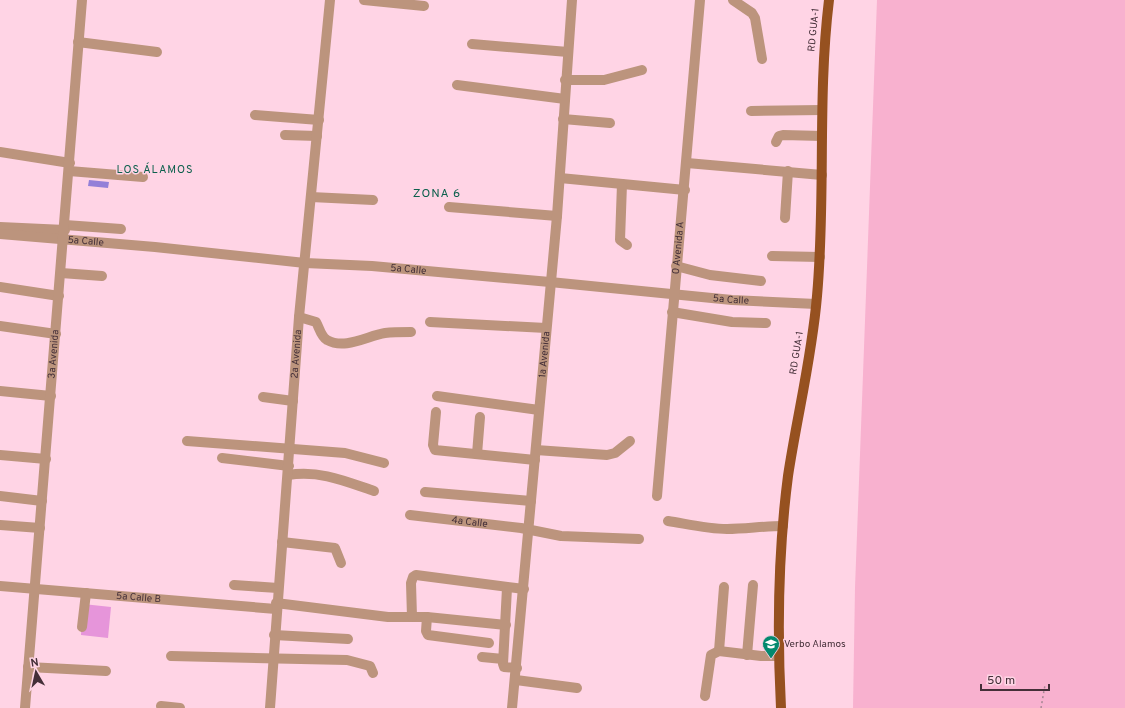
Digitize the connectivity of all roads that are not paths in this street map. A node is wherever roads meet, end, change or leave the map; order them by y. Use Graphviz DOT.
graph roads {
  1 [pos="82,0"];
  2 [pos="330,0"];
  3 [pos="364,0"];
  4 [pos="572,0"];
  5 [pos="700,0"];
  6 [pos="733,0"];
  7 [pos="829,0"];
  8 [pos="424,6"];
  9 [pos="78,42"];
  10 [pos="472,44"];
  11 [pos="158,52"];
  12 [pos="568,52"];
  13 [pos="762,59"];
  14 [pos="642,70"];
  15 [pos="565,80"];
  16 [pos="457,85"];
  17 [pos="565,99"];
  18 [pos="822,110"];
  19 [pos="751,111"];
  20 [pos="256,114"];
  21 [pos="563,118"];
  22 [pos="319,120"];
  23 [pos="610,123"];
  24 [pos="285,135"];
  25 [pos="317,136"];
  26 [pos="822,136"];
  27 [pos="776,142"];
  28 [pos="0,152"];
  29 [pos="687,163"];
  30 [pos="69,167"];
  31 [pos="788,171"];
  32 [pos="822,175"];
  33 [pos="143,177"];
  34 [pos="560,178"];
  35 [pos="622,184"];
  36 [pos="685,190"];
  37 [pos="311,197"];
  38 [pos="373,200"];
  39 [pos="449,207"];
  40 [pos="557,216"];
  41 [pos="785,218"];
  42 [pos="0,227"];
  43 [pos="121,229"];
  44 [pos="65,231"];
  45 [pos="0,234"];
  46 [pos="627,246"];
  47 [pos="772,256"];
  48 [pos="820,257"];
  49 [pos="305,263"];
  50 [pos="676,266"];
  51 [pos="61,273"];
  52 [pos="102,276"];
  53 [pos="761,281"];
  54 [pos="550,282"];
  55 [pos="0,287"];
  56 [pos="673,294"];
  57 [pos="59,296"];
  58 [pos="816,304"];
  59 [pos="672,312"];
  60 [pos="299,317"];
  61 [pos="430,322"];
  62 [pos="766,323"];
  63 [pos="0,326"];
  64 [pos="546,328"];
  65 [pos="411,332"];
  66 [pos="56,334"];
  67 [pos="0,391"];
  68 [pos="51,396"];
  69 [pos="437,396"];
  70 [pos="263,397"];
  71 [pos="293,402"];
  72 [pos="539,410"];
  73 [pos="436,412"];
  74 [pos="480,417"];
  75 [pos="187,441"];
  76 [pos="630,441"];
  77 [pos="290,449"];
  78 [pos="477,454"];
  79 [pos="536,455"];
  80 [pos="0,456"];
  81 [pos="222,458"];
  82 [pos="46,459"];
  83 [pos="384,463"];
  84 [pos="288,471"];
  85 [pos="374,491"];
  86 [pos="426,492"];
  87 [pos="0,496"];
  88 [pos="657,496"];
  89 [pos="42,501"];
  90 [pos="531,501"];
  91 [pos="410,515"];
  92 [pos="668,521"];
  93 [pos="0,525"];
  94 [pos="783,526"];
  95 [pos="40,528"];
  96 [pos="529,530"];
  97 [pos="639,538"];
  98 [pos="282,542"];
  99 [pos="341,563"];
  100 [pos="234,585"];
  101 [pos="753,585"];
  102 [pos="0,586"];
  103 [pos="724,587"];
  104 [pos="278,588"];
  105 [pos="507,588"];
  106 [pos="35,589"];
  107 [pos="524,589"];
  108 [pos="86,593"];
  109 [pos="276,606"];
  110 [pos="412,617"];
  111 [pos="427,618"];
  112 [pos="506,624"];
  113 [pos="82,627"];
  114 [pos="274,635"];
  115 [pos="348,639"];
  116 [pos="489,643"];
  117 [pos="719,651"];
  118 [pos="746,655"];
  119 [pos="171,656"];
  120 [pos="779,656"];
  121 [pos="273,657"];
  122 [pos="482,657"];
  123 [pos="503,659"];
  124 [pos="28,667"];
  125 [pos="517,668"];
  126 [pos="106,671"];
  127 [pos="373,673"];
  128 [pos="516,680"];
  129 [pos="577,688"];
  130 [pos="705,696"];
  131 [pos="161,706"];
  132 [pos="25,708"];
  133 [pos="180,708"];
  134 [pos="270,708"];
  135 [pos="512,708"];
  136 [pos="781,708"];
  1 -- 9 [label="street, 3a Avenida"];
  2 -- 22 [label="street, 2a Avenida"];
  3 -- 8 [label="street"];
  4 -- 12 [label="street, 1a Avenida"];
  5 -- 29 [label="street, 0 Avenida A"];
  6 -- 13 [label="street"];
  7 -- 18 [label="main road, RD GUA-1"];
  9 -- 11 [label="street"];
  9 -- 30 [label="street, 3a Avenida"];
  10 -- 12 [label="street"];
  12 -- 15 [label="street, 1a Avenida"];
  14 -- 15 [label="street"];
  15 -- 17 [label="street, 1a Avenida"];
  16 -- 17 [label="street"];
  17 -- 21 [label="street, 1a Avenida"];
  18 -- 19 [label="street"];
  18 -- 26 [label="main road, RD GUA-1"];
  20 -- 22 [label="street"];
  21 -- 23 [label="street"];
  21 -- 34 [label="street, 1a Avenida"];
  22 -- 25 [label="street, 2a Avenida"];
  24 -- 25 [label="street"];
  25 -- 37 [label="street, 2a Avenida"];
  26 -- 27 [label="street"];
  26 -- 32 [label="main road, RD GUA-1"];
  28 -- 30 [label="street"];
  29 -- 31 [label="street"];
  29 -- 36 [label="street, 0 Avenida A"];
  30 -- 33 [label="street"];
  30 -- 44 [label="street, 3a Avenida"];
  31 -- 32 [label="street"];
  31 -- 41 [label="street"];
  32 -- 48 [label="main road, RD GUA-1"];
  34 -- 35 [label="street"];
  34 -- 40 [label="street, 1a Avenida"];
  35 -- 36 [label="street"];
  35 -- 46 [label="street"];
  36 -- 50 [label="street, 0 Avenida A"];
  37 -- 38 [label="street"];
  37 -- 49 [label="street, 2a Avenida"];
  39 -- 40 [label="street"];
  40 -- 54 [label="street, 1a Avenida"];
  42 -- 44 [label="street"];
  43 -- 44 [label="street"];
  44 -- 45 [label="street, 5a Calle"];
  44 -- 49 [label="street, 5a Calle"];
  44 -- 51 [label="street, 3a Avenida"];
  47 -- 48 [label="street"];
  48 -- 58 [label="main road, RD GUA-1"];
  49 -- 54 [label="street, 5a Calle"];
  49 -- 60 [label="street, 2a Avenida"];
  50 -- 53 [label="street"];
  50 -- 56 [label="street, 0 Avenida A"];
  51 -- 52 [label="street"];
  51 -- 57 [label="street, 3a Avenida"];
  54 -- 56 [label="street, 5a Calle"];
  54 -- 64 [label="street, 1a Avenida"];
  55 -- 57 [label="street"];
  56 -- 58 [label="street, 5a Calle"];
  56 -- 59 [label="street, 0 Avenida A"];
  57 -- 66 [label="street, 3a Avenida"];
  58 -- 94 [label="main road, RD GUA-1"];
  59 -- 62 [label="street"];
  59 -- 88 [label="street, 0 Avenida A"];
  60 -- 65 [label="street"];
  60 -- 71 [label="street, 2a Avenida"];
  61 -- 64 [label="street"];
  63 -- 66 [label="street"];
  64 -- 72 [label="street, 1a Avenida"];
  66 -- 68 [label="street, 3a Avenida"];
  67 -- 68 [label="street"];
  68 -- 82 [label="street, 3a Avenida"];
  69 -- 72 [label="street"];
  70 -- 71 [label="street"];
  71 -- 77 [label="street, 2a Avenida"];
  72 -- 79 [label="street, 1a Avenida"];
  73 -- 78 [label="street"];
  74 -- 78 [label="street"];
  75 -- 77 [label="street"];
  76 -- 79 [label="street"];
  77 -- 83 [label="street"];
  77 -- 84 [label="street, 2a Avenida"];
  78 -- 79 [label="street"];
  79 -- 90 [label="street, 1a Avenida"];
  80 -- 82 [label="street"];
  81 -- 84 [label="street"];
  82 -- 89 [label="street, 3a Avenida"];
  84 -- 85 [label="street"];
  84 -- 98 [label="street, 2a Avenida"];
  86 -- 90 [label="street"];
  87 -- 89 [label="street"];
  89 -- 95 [label="street, 3a Avenida"];
  90 -- 96 [label="street, 1a Avenida"];
  91 -- 96 [label="street, 4a Calle"];
  92 -- 94 [label="street"];
  93 -- 95 [label="street"];
  94 -- 120 [label="main road, RD GUA-1"];
  95 -- 106 [label="street, 3a Avenida"];
  96 -- 97 [label="street, 4a Calle"];
  96 -- 107 [label="street, 1a Avenida"];
  98 -- 99 [label="street"];
  98 -- 104 [label="street, 2a Avenida"];
  100 -- 104 [label="street"];
  101 -- 118 [label="street"];
  102 -- 106 [label="street, 5a Calle B"];
  103 -- 117 [label="street"];
  104 -- 109 [label="street, 2a Avenida"];
  105 -- 107 [label="street"];
  105 -- 110 [label="street"];
  105 -- 112 [label="street"];
  106 -- 108 [label="street, 5a Calle B"];
  106 -- 124 [label="street, 3a Avenida"];
  107 -- 125 [label="street, 1a Avenida"];
  108 -- 109 [label="street, 5a Calle B"];
  108 -- 113 [label="street"];
  109 -- 110 [label="street, 5a Calle B"];
  109 -- 114 [label="street, 2a Avenida"];
  110 -- 111 [label="street, 5a Calle B"];
  111 -- 112 [label="street, 5a Calle B"];
  111 -- 116 [label="street"];
  112 -- 123 [label="street"];
  114 -- 115 [label="street"];
  114 -- 121 [label="street, 2a Avenida"];
  117 -- 118 [label="street"];
  117 -- 130 [label="street"];
  118 -- 120 [label="street"];
  119 -- 121 [label="street"];
  120 -- 136 [label="main road, RD GUA-1"];
  121 -- 127 [label="street"];
  121 -- 134 [label="street, 2a Avenida"];
  122 -- 123 [label="street"];
  123 -- 125 [label="street"];
  124 -- 126 [label="street"];
  124 -- 132 [label="street, 3a Avenida"];
  125 -- 128 [label="street, 1a Avenida"];
  128 -- 129 [label="street"];
  128 -- 135 [label="street, 1a Avenida"];
  131 -- 133 [label="street"];
}
